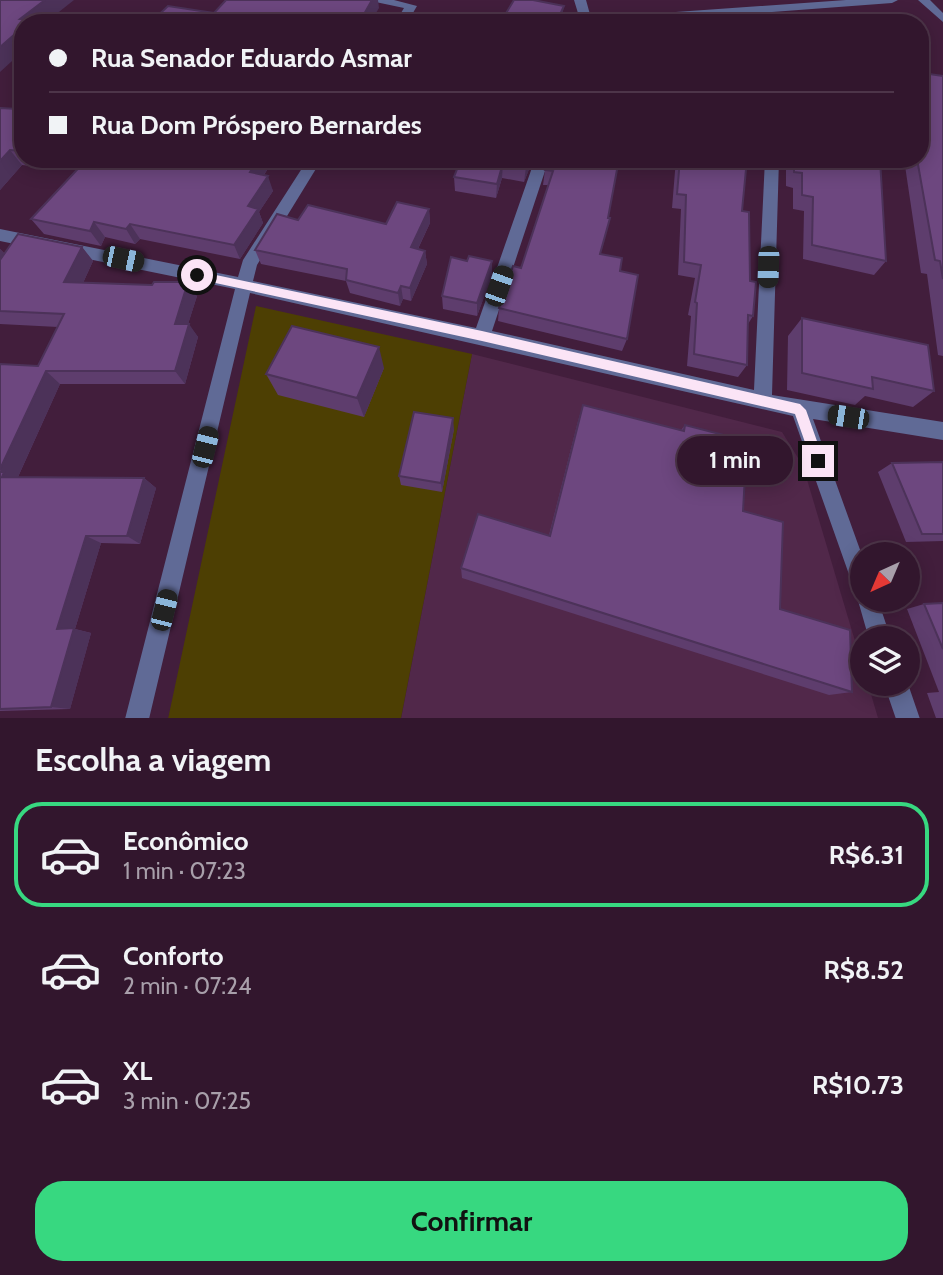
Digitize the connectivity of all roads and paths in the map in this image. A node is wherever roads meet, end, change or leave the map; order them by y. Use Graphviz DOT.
graph roads {
  1 [pos="372,0"];
  2 [pos="892,0"];
  3 [pos="924,0"];
  4 [pos="410,3"];
  5 [pos="698,14"];
  6 [pos="943,19"];
  7 [pos="309,168"];
  8 [pos="539,168"];
  9 [pos="772,168"];
  10 [pos="0,235"];
  11 [pos="246,285"];
  12 [pos="482,336"];
  13 [pos="764,401"];
  14 [pos="800,410"];
  15 [pos="943,431"];
  16 [pos="850,552"];
  17 [pos="900,696"];
  18 [pos="137,718"];
  19 [pos="908,718"];
  1 -- 4 [label="street"];
  2 -- 5 [label="street"];
  3 -- 6 [label="street"];
  7 -- 11 [label="street"];
  8 -- 12 [label="street"];
  9 -- 13 [label="street"];
  10 -- 11 [label="street"];
  11 -- 12 [label="street"];
  11 -- 18 [label="street"];
  12 -- 13 [label="street"];
  13 -- 14 [label="street"];
  14 -- 15 [label="street"];
  14 -- 16 [label="street"];
  17 -- 19 [label="street"];
}
